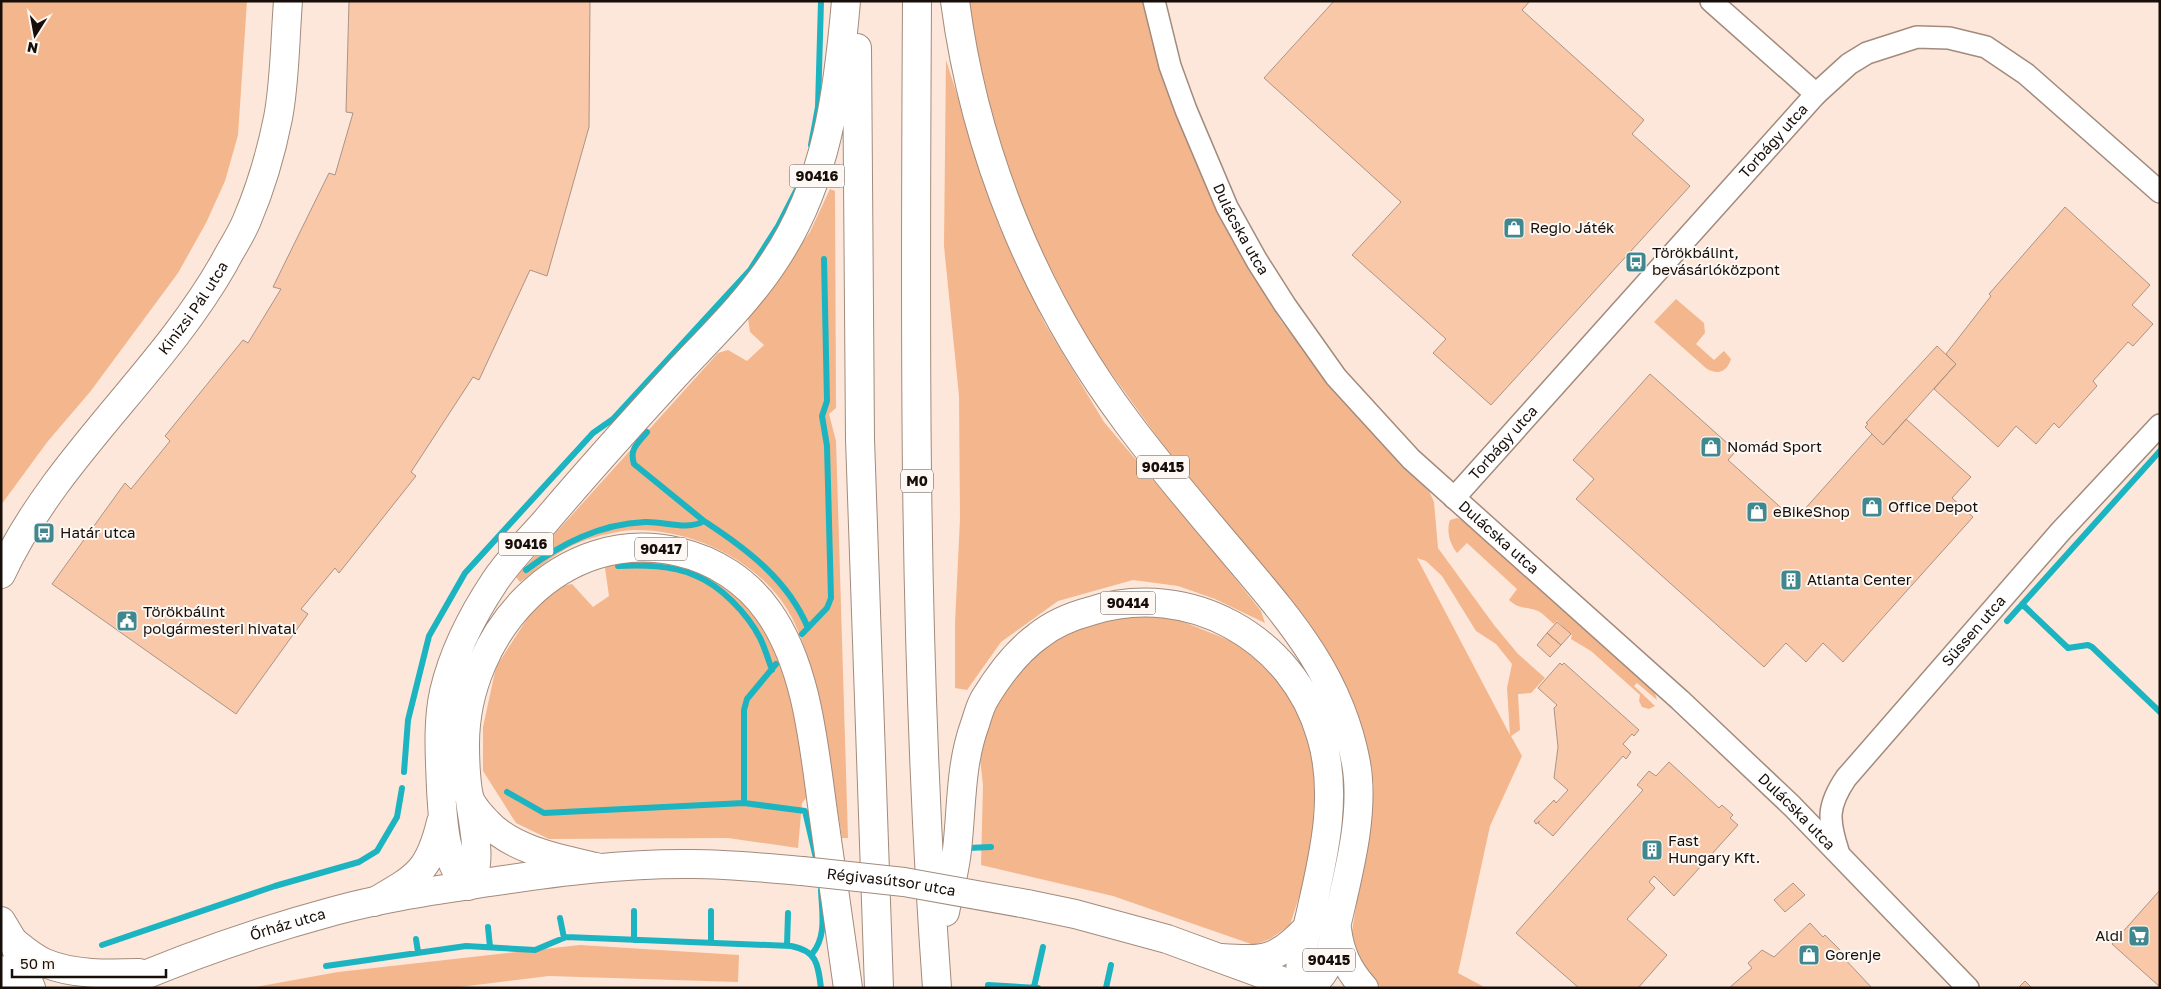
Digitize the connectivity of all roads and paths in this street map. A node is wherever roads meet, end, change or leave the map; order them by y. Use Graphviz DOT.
graph roads {
  1 [pos="288,1"];
  2 [pos="846,1"];
  3 [pos="857,1"];
  4 [pos="916,1"];
  5 [pos="955,1"];
  6 [pos="1154,1"];
  7 [pos="1711,1"];
  8 [pos="1816,94"];
  9 [pos="2160,192"];
  10 [pos="2160,425"];
  11 [pos="1454,498"];
  12 [pos="1,574"];
  13 [pos="470,800"];
  14 [pos="443,816"];
  15 [pos="1838,854"];
  16 [pos="596,868"];
  17 [pos="468,886"];
  18 [pos="374,902"];
  19 [pos="1336,920"];
  20 [pos="1308,927"];
  21 [pos="7,931"];
  22 [pos="1221,958"];
  23 [pos="935,960"];
  24 [pos="1,970"];
  25 [pos="148,973"];
  26 [pos="12,988"];
  27 [pos="31,988"];
  28 [pos="114,988"];
  29 [pos="848,988"];
  30 [pos="879,988"];
  31 [pos="937,988"];
  32 [pos="1302,988"];
  33 [pos="1364,988"];
  34 [pos="1968,988"];
  1 -- 12 [label="main road, Kinizsi Pál utca"];
  2 -- 14 [label="main road, 90416"];
  3 -- 30 [label="main road"];
  4 -- 23 [label="main road, M0"];
  5 -- 19 [label="main road, 90415"];
  6 -- 11 [label="street, Dulácska utca"];
  7 -- 8 [label="street"];
  8 -- 9 [label="street, Torbágy utca"];
  8 -- 11 [label="street, Torbágy utca"];
  10 -- 15 [label="street, Süssen utca"];
  11 -- 15 [label="street, Dulácska utca"];
  13 -- 16 [label="main road"];
  13 -- 17 [label="main road, 90417"];
  13 -- 29 [label="main road, 90417"];
  14 -- 17 [label="main road, 90416"];
  14 -- 18 [label="main road, 90416"];
  15 -- 34 [label="street, Dulácska utca"];
  16 -- 17 [label="main road, Régivasútsor utca"];
  16 -- 22 [label="main road, Régivasútsor utca, bridge"];
  17 -- 18 [label="main road, Őrház utca"];
  18 -- 25 [label="main road, Őrház utca"];
  19 -- 32 [label="main road, 90415"];
  19 -- 33 [label="main road, 90415"];
  20 -- 22 [label="main road"];
  20 -- 23 [label="main road, 90414"];
  20 -- 32 [label="main road, 90414"];
  21 -- 25 [label="main road"];
  21 -- 27 [label="main road"];
  22 -- 32 [label="main road, Régivasútsor utca"];
  23 -- 31 [label="main road, M0"];
  24 -- 26 [label="main road"];
  25 -- 28 [label="main road, Őrház utca"];
}
